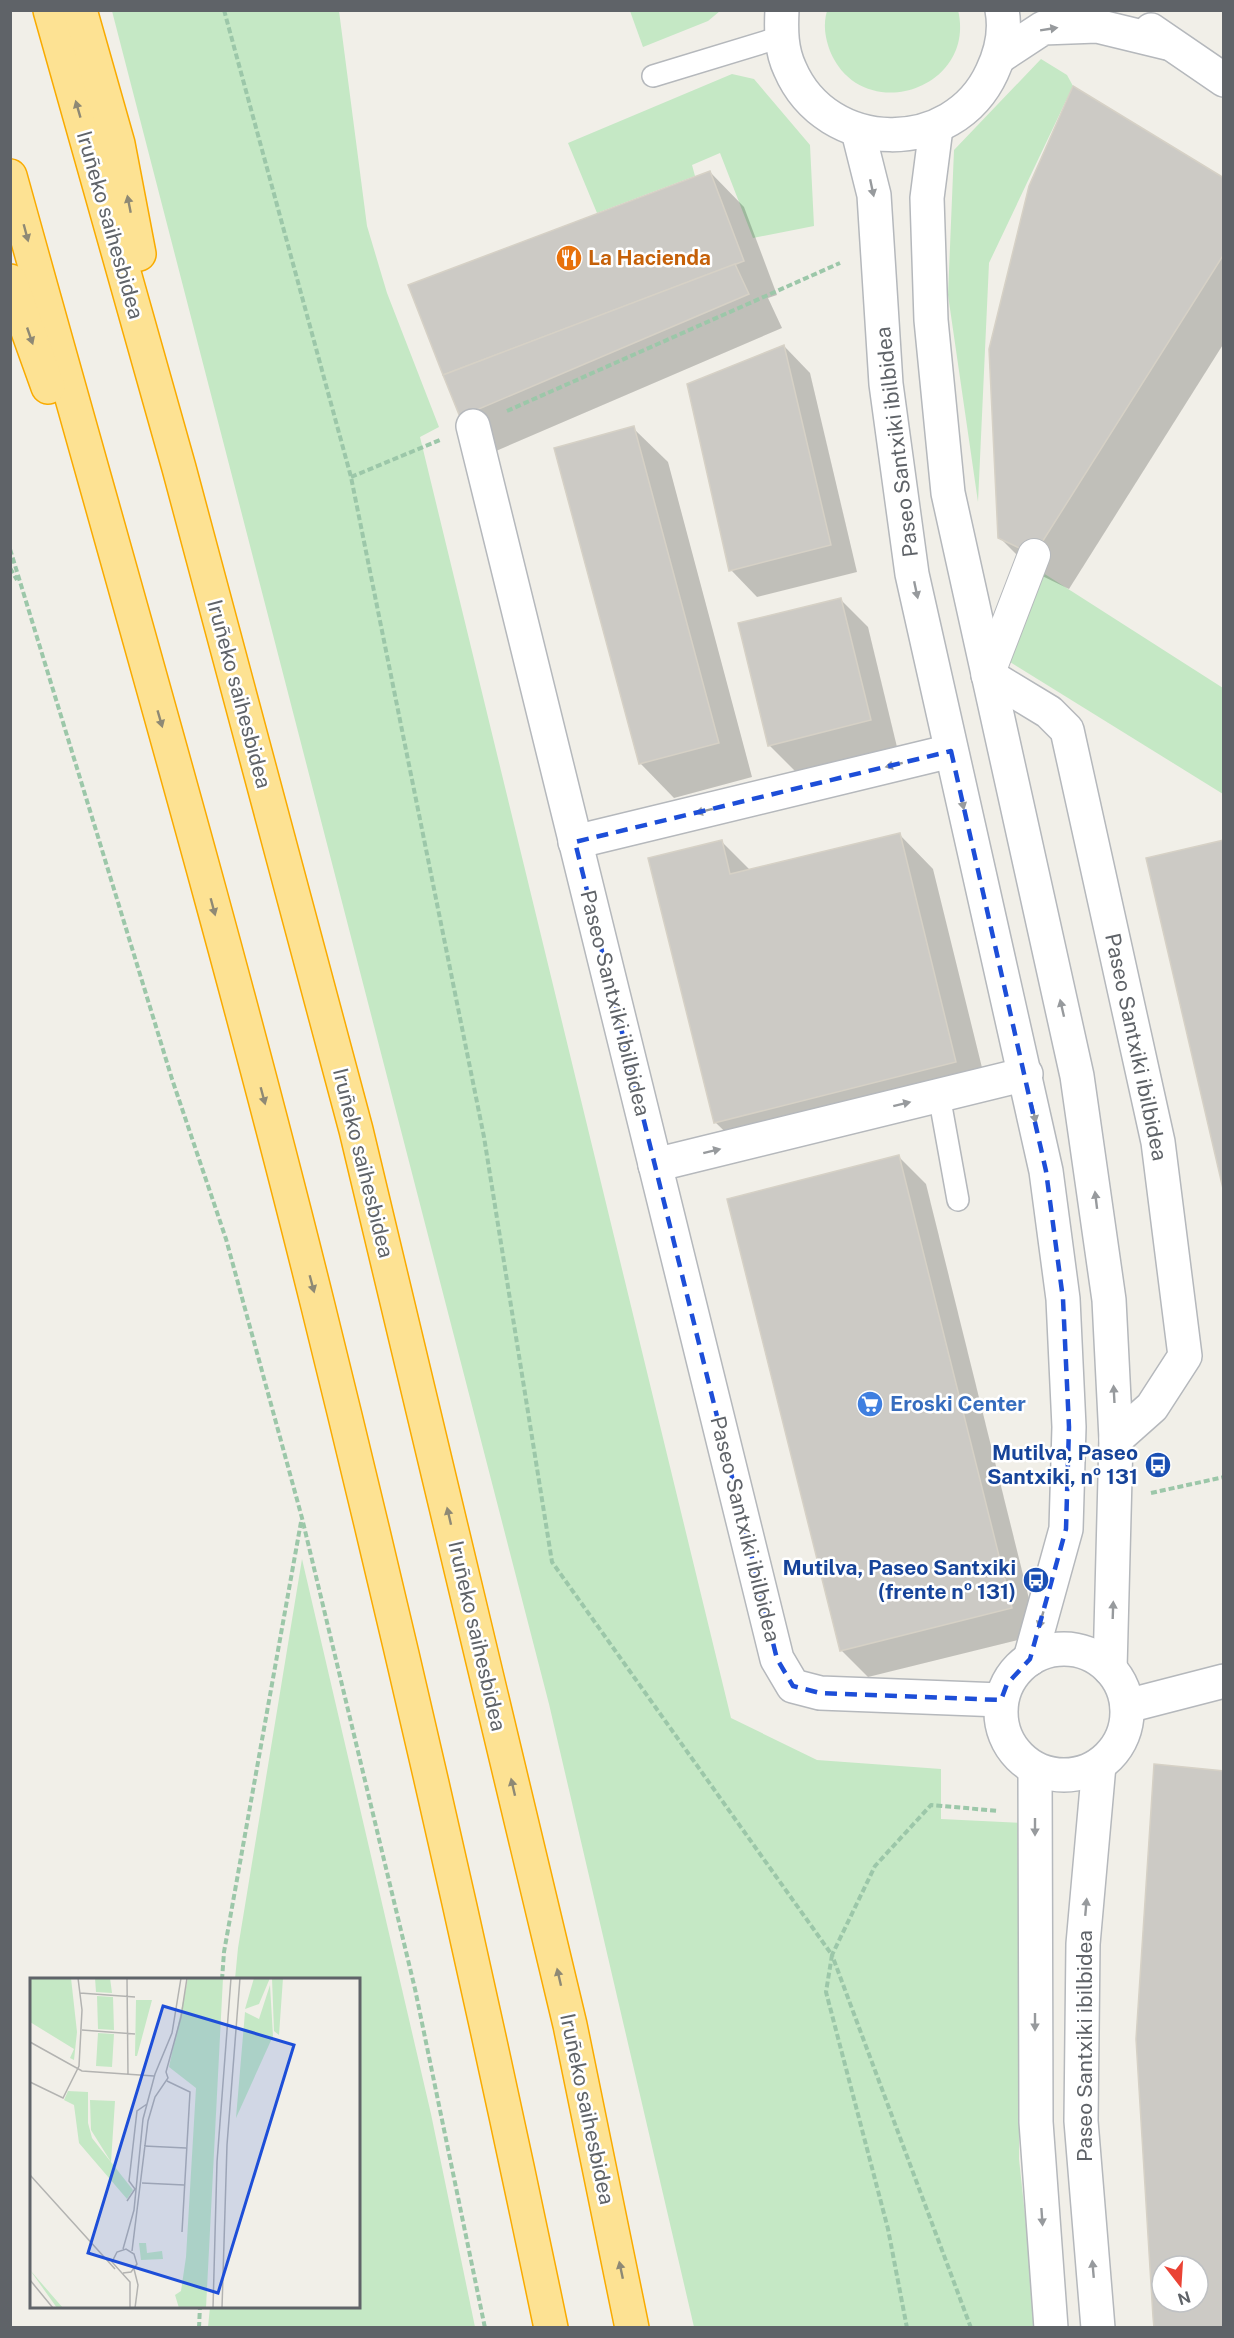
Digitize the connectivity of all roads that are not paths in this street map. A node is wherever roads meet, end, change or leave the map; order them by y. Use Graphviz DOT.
graph roads {
  1 [pos="50,10"];
  2 [pos="80,10"];
  3 [pos="1002,10"];
  4 [pos="1124,10"];
  5 [pos="781,24"];
  6 [pos="1167,43"];
  7 [pos="999,57"];
  8 [pos="653,76"];
  9 [pos="1224,80"];
  10 [pos="936,128"];
  11 [pos="858,131"];
  12 [pos="10,176"];
  13 [pos="10,281"];
  14 [pos="473,426"];
  15 [pos="179,468"];
  16 [pos="1034,555"];
  17 [pos="144,663"];
  18 [pos="988,675"];
  19 [pos="951,751"];
  20 [pos="575,842"];
  21 [pos="1026,1074"];
  22 [pos="939,1095"];
  23 [pos="656,1165"];
  24 [pos="958,1200"];
  25 [pos="1116,1439"];
  26 [pos="1030,1659"];
  27 [pos="1110,1668"];
  28 [pos="1224,1681"];
  29 [pos="1001,1700"];
  30 [pos="1127,1706"];
  31 [pos="1099,1765"];
  32 [pos="1035,1769"];
  33 [pos="551,2328"];
  34 [pos="632,2328"];
  35 [pos="1052,2328"];
  36 [pos="1098,2328"];
  15 -- 1 [label="highway, Iruñeko saihesbidea, one-way"];
  15 -- 2 [label="highway, one-way"];
  3 -- 7 [label="street"];
  4 -- 6 [label="street"];
  5 -- 8 [label="lane"];
  5 -- 11 [label="street"];
  7 -- 6 [label="street, one-way"];
  6 -- 9 [label="street"];
  7 -- 10 [label="street"];
  10 -- 11 [label="street"];
  10 -- 18 [label="street"];
  11 -- 19 [label="street, Paseo Santxiki ibilbidea, one-way"];
  12 -- 17 [label="highway, one-way"];
  13 -- 17 [label="highway, one-way"];
  14 -- 20 [label="street, Paseo Santxiki ibilbidea"];
  34 -- 15 [label="highway, Iruñeko saihesbidea, one-way"];
  16 -- 18 [label="street"];
  17 -- 33 [label="highway, one-way"];
  25 -- 18 [label="street, one-way"];
  18 -- 25 [label="street, Paseo Santxiki ibilbidea"];
  19 -- 20 [label="street, one-way"];
  19 -- 21 [label="street, Paseo Santxiki ibilbidea, one-way"];
  20 -- 23 [label="street, Paseo Santxiki ibilbidea"];
  21 -- 22 [label="street"];
  21 -- 26 [label="street, Paseo Santxiki ibilbidea, one-way"];
  23 -- 22 [label="street, one-way"];
  22 -- 24 [label="lane"];
  23 -- 29 [label="street, Paseo Santxiki ibilbidea"];
  27 -- 25 [label="street, one-way"];
  26 -- 27 [label="street"];
  26 -- 29 [label="street"];
  27 -- 30 [label="street"];
  28 -- 30 [label="street"];
  29 -- 32 [label="street"];
  30 -- 31 [label="street"];
  31 -- 32 [label="street"];
  36 -- 31 [label="street, Paseo Santxiki ibilbidea, one-way"];
  32 -- 35 [label="street, one-way"];
}
